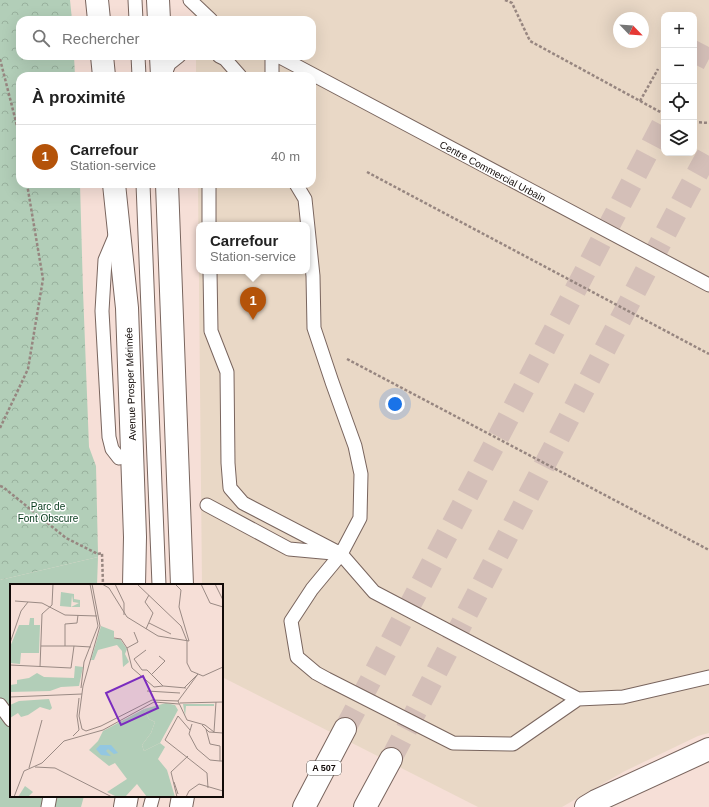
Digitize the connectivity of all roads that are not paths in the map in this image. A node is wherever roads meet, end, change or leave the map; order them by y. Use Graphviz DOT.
graph roads {
  1 [pos="97,0"];
  2 [pos="135,0"];
  3 [pos="158,0"];
  4 [pos="190,0"];
  5 [pos="99,16"];
  6 [pos="136,16"];
  7 [pos="159,16"];
  8 [pos="207,16"];
  9 [pos="102,60"];
  10 [pos="138,60"];
  11 [pos="161,60"];
  12 [pos="174,60"];
  13 [pos="226,60"];
  14 [pos="272,60"];
  15 [pos="286,60"];
  16 [pos="104,72"];
  17 [pos="139,72"];
  18 [pos="163,72"];
  19 [pos="165,72"];
  20 [pos="236,72"];
  21 [pos="272,72"];
  22 [pos="308,72"];
  23 [pos="316,76"];
  24 [pos="114,188"];
  25 [pos="143,188"];
  26 [pos="167,188"];
  27 [pos="209,188"];
  28 [pos="298,188"];
  29 [pos="209,222"];
  30 [pos="307,222"];
  31 [pos="118,227"];
  32 [pos="310,254"];
  33 [pos="210,274"];
  34 [pos="709,285"];
  35 [pos="119,458"];
  36 [pos="207,505"];
  37 [pos="341,554"];
  38 [pos="134,584"];
  39 [pos="158,584"];
  40 [pos="182,584"];
  41 [pos="709,677"];
  42 [pos="578,698"];
  43 [pos="0,705"];
  44 [pos="10,719"];
  45 [pos="345,729"];
  46 [pos="709,749"];
  47 [pos="391,759"];
  48 [pos="50,797"];
  49 [pos="127,797"];
  50 [pos="153,797"];
  51 [pos="183,797"];
  52 [pos="48,807"];
  53 [pos="125,807"];
  54 [pos="150,807"];
  55 [pos="181,807"];
  56 [pos="304,807"];
  57 [pos="365,807"];
  58 [pos="586,807"];
  1 -- 5 [label="main road"];
  2 -- 6 [label="lane"];
  3 -- 7 [label="main road"];
  4 -- 8 [label="lane"];
  9 -- 16 [label="main road"];
  10 -- 17 [label="lane"];
  11 -- 18 [label="main road"];
  12 -- 19 [label="lane"];
  13 -- 20 [label="lane"];
  14 -- 21 [label="lane"];
  15 -- 22 [label="lane, Centre Commercial Urbain"];
  23 -- 34 [label="lane, Centre Commercial Urbain"];
  24 -- 31 [label="main road, Avenue Prosper Mérimée"];
  25 -- 39 [label="lane"];
  26 -- 40 [label="main road"];
  27 -- 29 [label="lane"];
  28 -- 30 [label="lane"];
  31 -- 35 [label="lane"];
  31 -- 38 [label="main road, Avenue Prosper Mérimée"];
  32 -- 37 [label="lane"];
  33 -- 37 [label="lane"];
  36 -- 37 [label="lane"];
  37 -- 42 [label="lane"];
  37 -- 42 [label="lane"];
  41 -- 42 [label="lane"];
  43 -- 44 [label="lane"];
  45 -- 56 [label="main road, A 507"];
  46 -- 58 [label="main road"];
  47 -- 57 [label="main road"];
  48 -- 52 [label="lane"];
  49 -- 53 [label="main road"];
  50 -- 54 [label="lane"];
  51 -- 55 [label="main road"];
}
